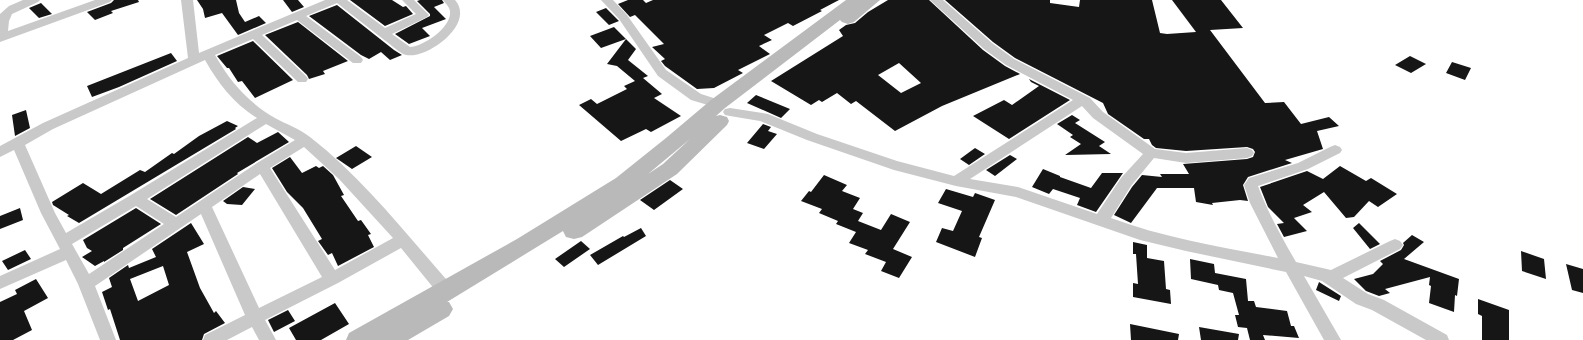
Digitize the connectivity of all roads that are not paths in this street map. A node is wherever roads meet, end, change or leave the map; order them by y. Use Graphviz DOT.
graph roads {
  1 [pos="34,0"];
  2 [pos="106,0"];
  3 [pos="187,0"];
  4 [pos="334,0"];
  5 [pos="340,0"];
  6 [pos="408,0"];
  7 [pos="449,0"];
  8 [pos="608,0"];
  9 [pos="856,0"];
  10 [pos="872,0"];
  11 [pos="936,0"];
  12 [pos="298,15"];
  13 [pos="384,33"];
  14 [pos="254,34"];
  15 [pos="1,38"];
  16 [pos="208,54"];
  17 [pos="194,60"];
  18 [pos="356,60"];
  19 [pos="302,79"];
  20 [pos="1082,100"];
  21 [pos="724,108"];
  22 [pos="266,118"];
  23 [pos="305,140"];
  24 [pos="18,143"];
  25 [pos="1335,150"];
  26 [pos="0,152"];
  27 [pos="1247,153"];
  28 [pos="1151,154"];
  29 [pos="262,166"];
  30 [pos="956,181"];
  31 [pos="136,199"];
  32 [pos="204,205"];
  33 [pos="579,220"];
  34 [pos="1100,220"];
  35 [pos="176,224"];
  36 [pos="403,240"];
  37 [pos="1395,245"];
  38 [pos="66,247"];
  39 [pos="1290,265"];
  40 [pos="1327,276"];
  41 [pos="332,279"];
  42 [pos="0,283"];
  43 [pos="86,284"];
  44 [pos="446,291"];
  45 [pos="255,318"];
  46 [pos="108,340"];
  47 [pos="210,340"];
  48 [pos="268,340"];
  49 [pos="358,340"];
  50 [pos="388,340"];
  51 [pos="1333,340"];
  52 [pos="1441,340"];
  1 -- 15 [label="street"];
  2 -- 15 [label="street"];
  3 -- 17 [label="street"];
  4 -- 12 [label="street"];
  5 -- 13 [label="street"];
  6 -- 13 [label="street"];
  7 -- 13 [label="street"];
  8 -- 21 [label="street"];
  9 -- 21 [label="main road"];
  10 -- 21 [label="main road"];
  11 -- 20 [label="street"];
  12 -- 14 [label="street"];
  12 -- 18 [label="street"];
  14 -- 16 [label="street"];
  14 -- 19 [label="street"];
  16 -- 17 [label="street"];
  16 -- 22 [label="street"];
  17 -- 24 [label="street"];
  20 -- 28 [label="street"];
  20 -- 30 [label="street"];
  21 -- 30 [label="street"];
  21 -- 33 [label="main road"];
  22 -- 23 [label="street"];
  22 -- 31 [label="street"];
  23 -- 29 [label="street"];
  23 -- 36 [label="street"];
  24 -- 26 [label="street"];
  24 -- 38 [label="street"];
  25 -- 39 [label="street"];
  27 -- 28 [label="street"];
  28 -- 34 [label="street"];
  29 -- 32 [label="street"];
  29 -- 41 [label="street"];
  30 -- 34 [label="street"];
  31 -- 35 [label="street"];
  31 -- 38 [label="street"];
  32 -- 35 [label="street"];
  32 -- 45 [label="street"];
  33 -- 44 [label="main road"];
  33 -- 50 [label="main road"];
  34 -- 39 [label="street"];
  35 -- 43 [label="street"];
  36 -- 41 [label="street"];
  36 -- 44 [label="street"];
  37 -- 40 [label="street"];
  38 -- 42 [label="street"];
  38 -- 43 [label="street"];
  39 -- 40 [label="street"];
  39 -- 51 [label="street"];
  40 -- 52 [label="street"];
  41 -- 45 [label="street"];
  43 -- 46 [label="street"];
  44 -- 49 [label="main road"];
  45 -- 47 [label="street"];
  45 -- 48 [label="street"];
}
